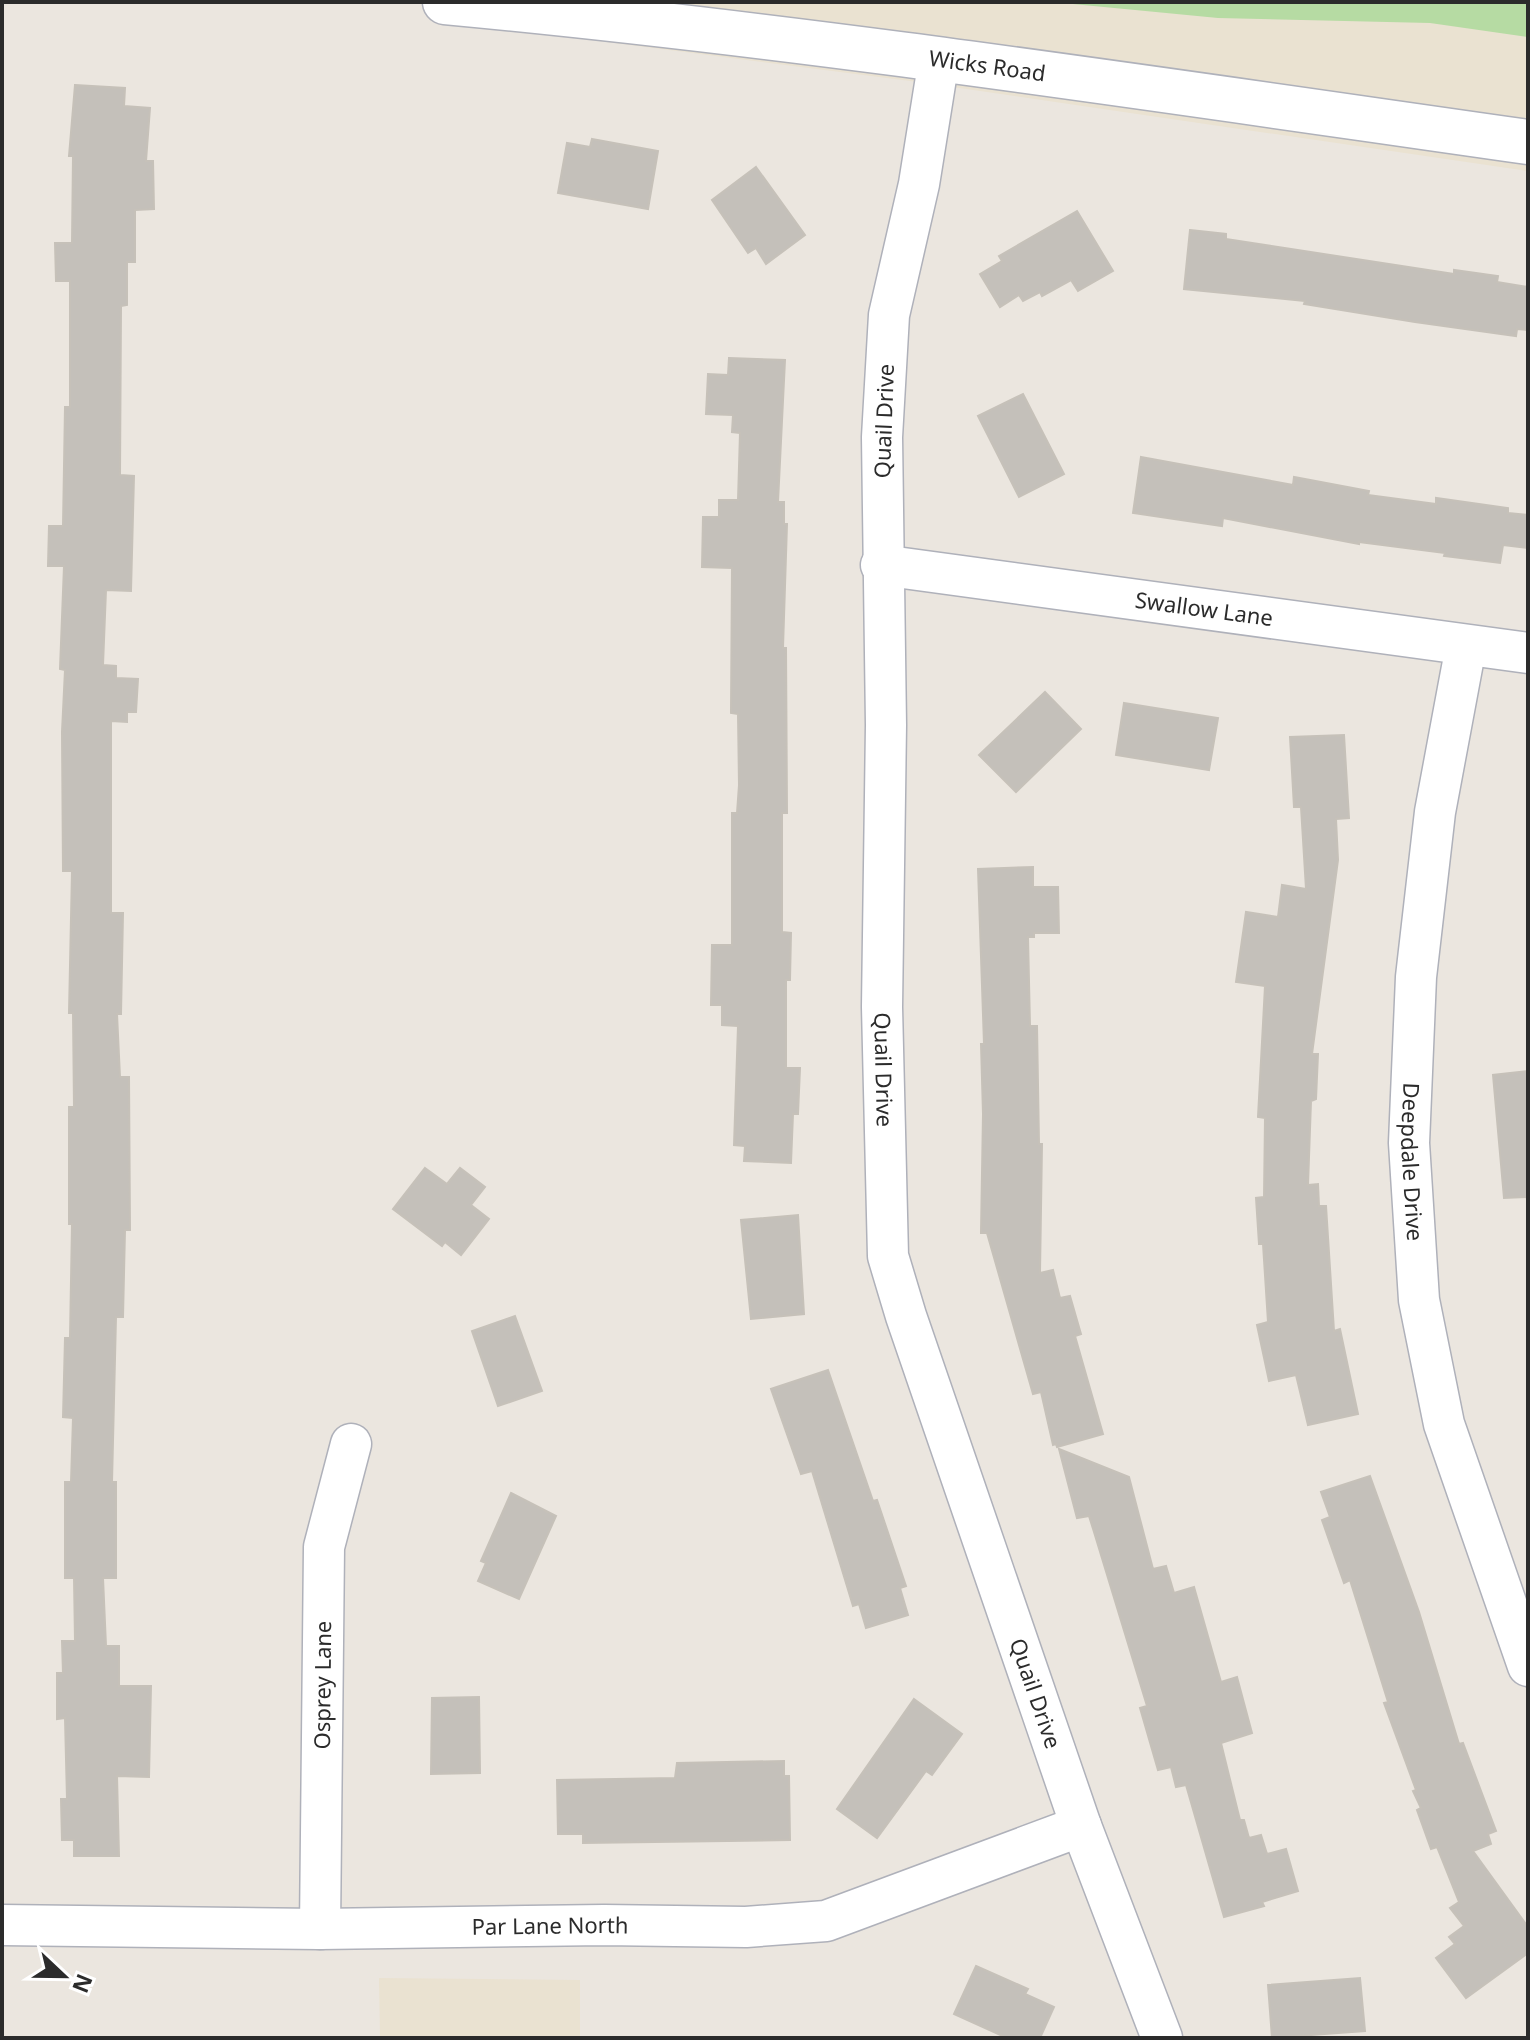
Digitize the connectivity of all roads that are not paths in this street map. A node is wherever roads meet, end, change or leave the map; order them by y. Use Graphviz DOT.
graph roads {
  1 [pos="448,2"];
  2 [pos="939,59"];
  3 [pos="1528,142"];
  4 [pos="881,565"];
  5 [pos="1466,646"];
  6 [pos="1528,653"];
  7 [pos="351,1444"];
  8 [pos="1528,1666"];
  9 [pos="1081,1826"];
  10 [pos="2,1925"];
  11 [pos="320,1929"];
  12 [pos="1162,2038"];
  1 -- 2 [label="main road, Wicks Road"];
  2 -- 3 [label="main road, Wicks Road"];
  2 -- 4 [label="street, Quail Drive"];
  4 -- 5 [label="street, Swallow Lane"];
  4 -- 9 [label="street, Quail Drive"];
  5 -- 6 [label="street, Swallow Lane"];
  5 -- 8 [label="street, Deepdale Drive"];
  7 -- 11 [label="street, Osprey Lane"];
  9 -- 11 [label="street, Par Lane North"];
  9 -- 12 [label="street, Quail Drive"];
  10 -- 11 [label="street, Par Lane North"];
}
